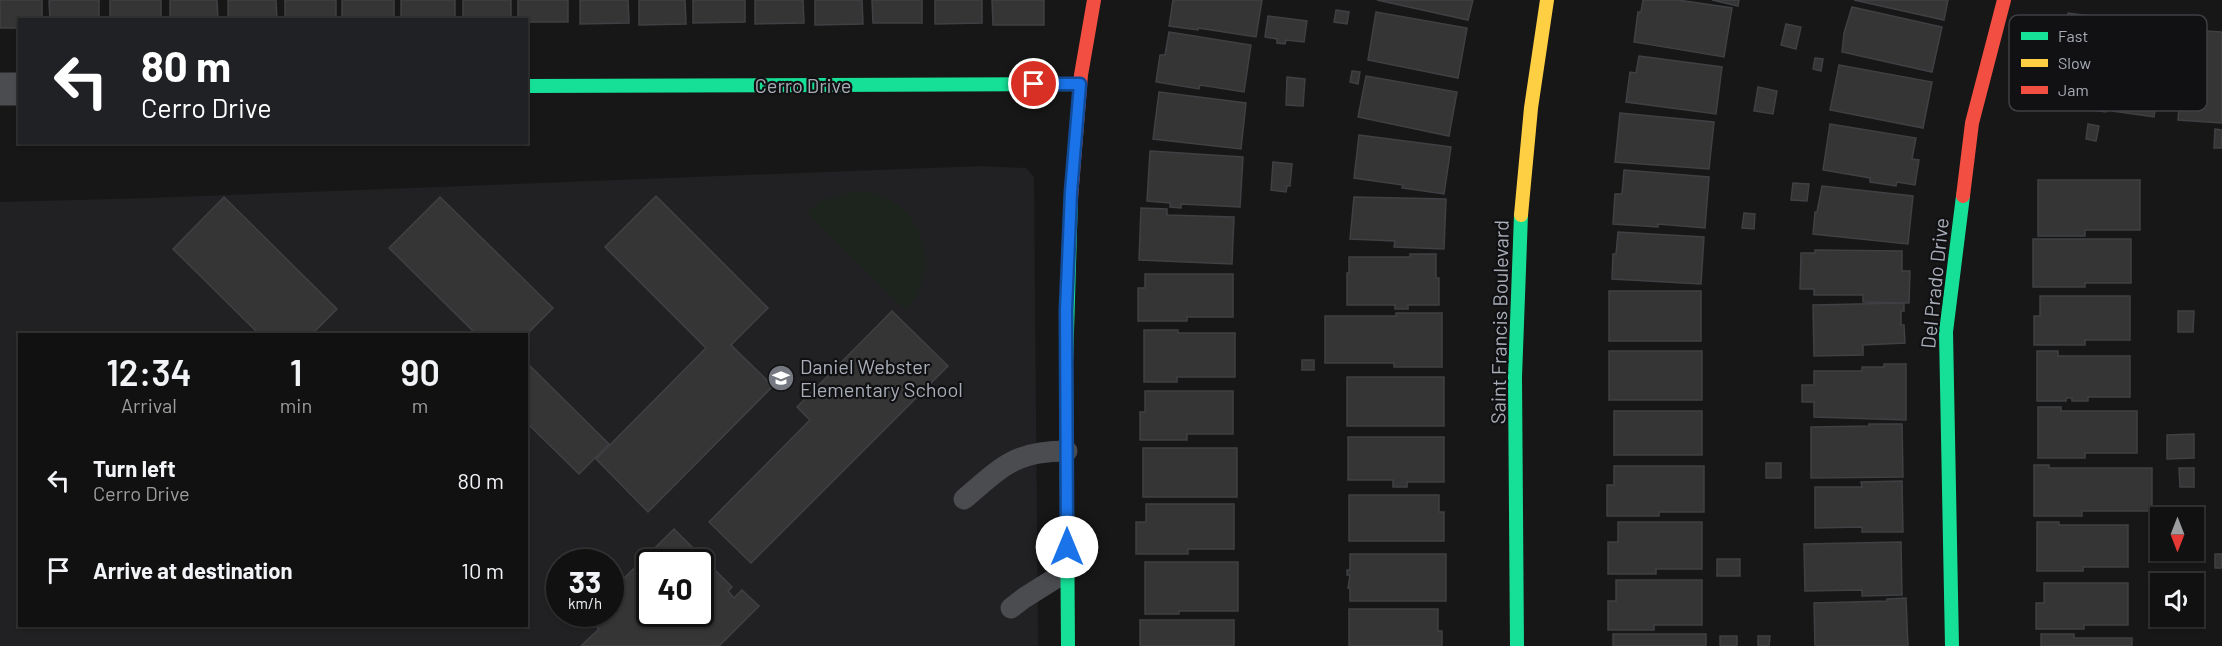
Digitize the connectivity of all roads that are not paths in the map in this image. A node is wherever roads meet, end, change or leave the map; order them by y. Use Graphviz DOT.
graph roads {
  1 [pos="1094,0"];
  2 [pos="1547,0"];
  3 [pos="2004,0"];
  4 [pos="1080,84"];
  5 [pos="528,86"];
  6 [pos="0,89"];
  7 [pos="18,89"];
  8 [pos="1067,451"];
  9 [pos="964,499"];
  10 [pos="1068,571"];
  11 [pos="1011,608"];
  12 [pos="1068,646"];
  13 [pos="1516,646"];
  14 [pos="1952,646"];
  1 -- 4 [label="street"];
  2 -- 13 [label="street, Saint Francis Boulevard"];
  3 -- 14 [label="street, Del Prado Drive"];
  4 -- 5 [label="street, Cerro Drive"];
  4 -- 8 [label="street"];
  6 -- 7 [label="street"];
  8 -- 9 [label="lane"];
  8 -- 10 [label="street"];
  10 -- 11 [label="lane"];
  10 -- 12 [label="street"];
}
